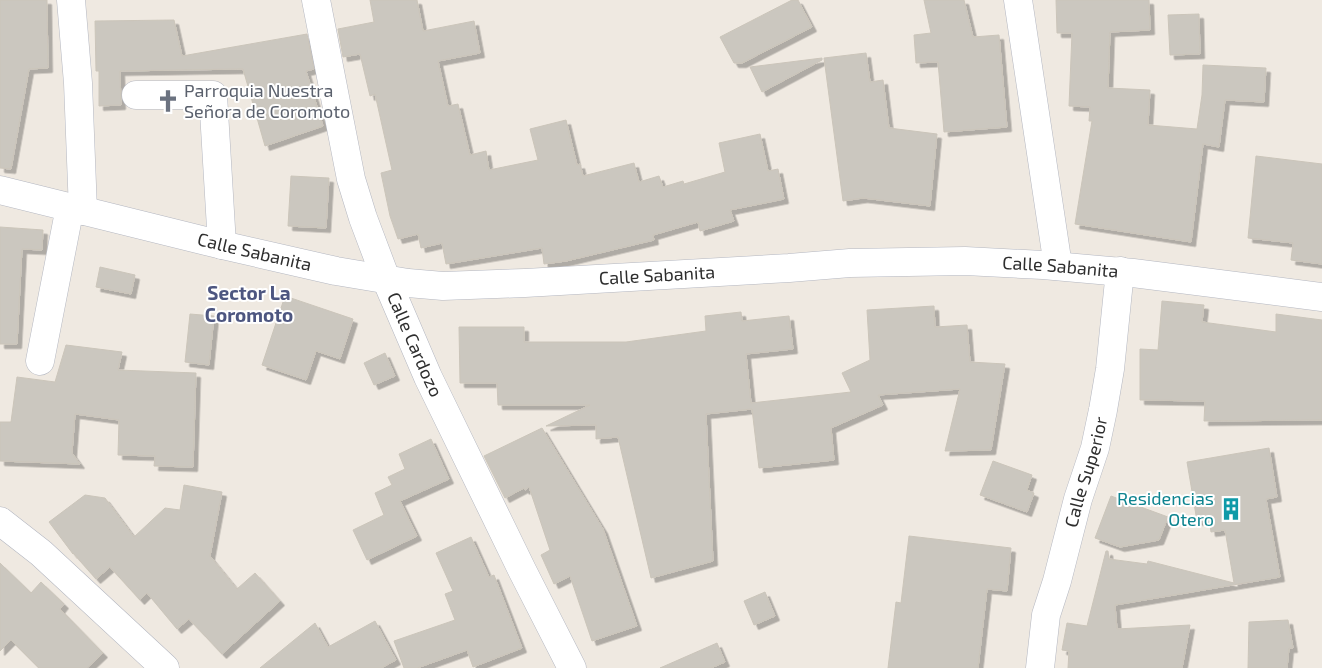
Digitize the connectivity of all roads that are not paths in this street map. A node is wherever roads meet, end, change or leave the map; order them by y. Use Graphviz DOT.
graph roads {
  1 [pos="71,0"];
  2 [pos="316,0"];
  3 [pos="1018,0"];
  4 [pos="136,95"];
  5 [pos="0,190"];
  6 [pos="77,209"];
  7 [pos="222,245"];
  8 [pos="1058,266"];
  9 [pos="1120,272"];
  10 [pos="386,279"];
  11 [pos="1322,297"];
  12 [pos="40,362"];
  13 [pos="0,521"];
  14 [pos="165,668"];
  15 [pos="572,668"];
  16 [pos="1040,668"];
  1 -- 6 [label="street"];
  2 -- 10 [label="street, Calle Cardozo"];
  3 -- 8 [label="street"];
  4 -- 7 [label="street"];
  5 -- 6 [label="street, Calle Sabanita"];
  6 -- 7 [label="street, Calle Sabanita"];
  6 -- 12 [label="street"];
  7 -- 10 [label="street, Calle Sabanita"];
  8 -- 9 [label="street, Calle Sabanita"];
  8 -- 10 [label="street, Calle Sabanita"];
  9 -- 11 [label="street, Calle Sabanita"];
  9 -- 16 [label="street, Calle Superior"];
  10 -- 15 [label="street, Calle Cardozo"];
  13 -- 14 [label="street"];
}
